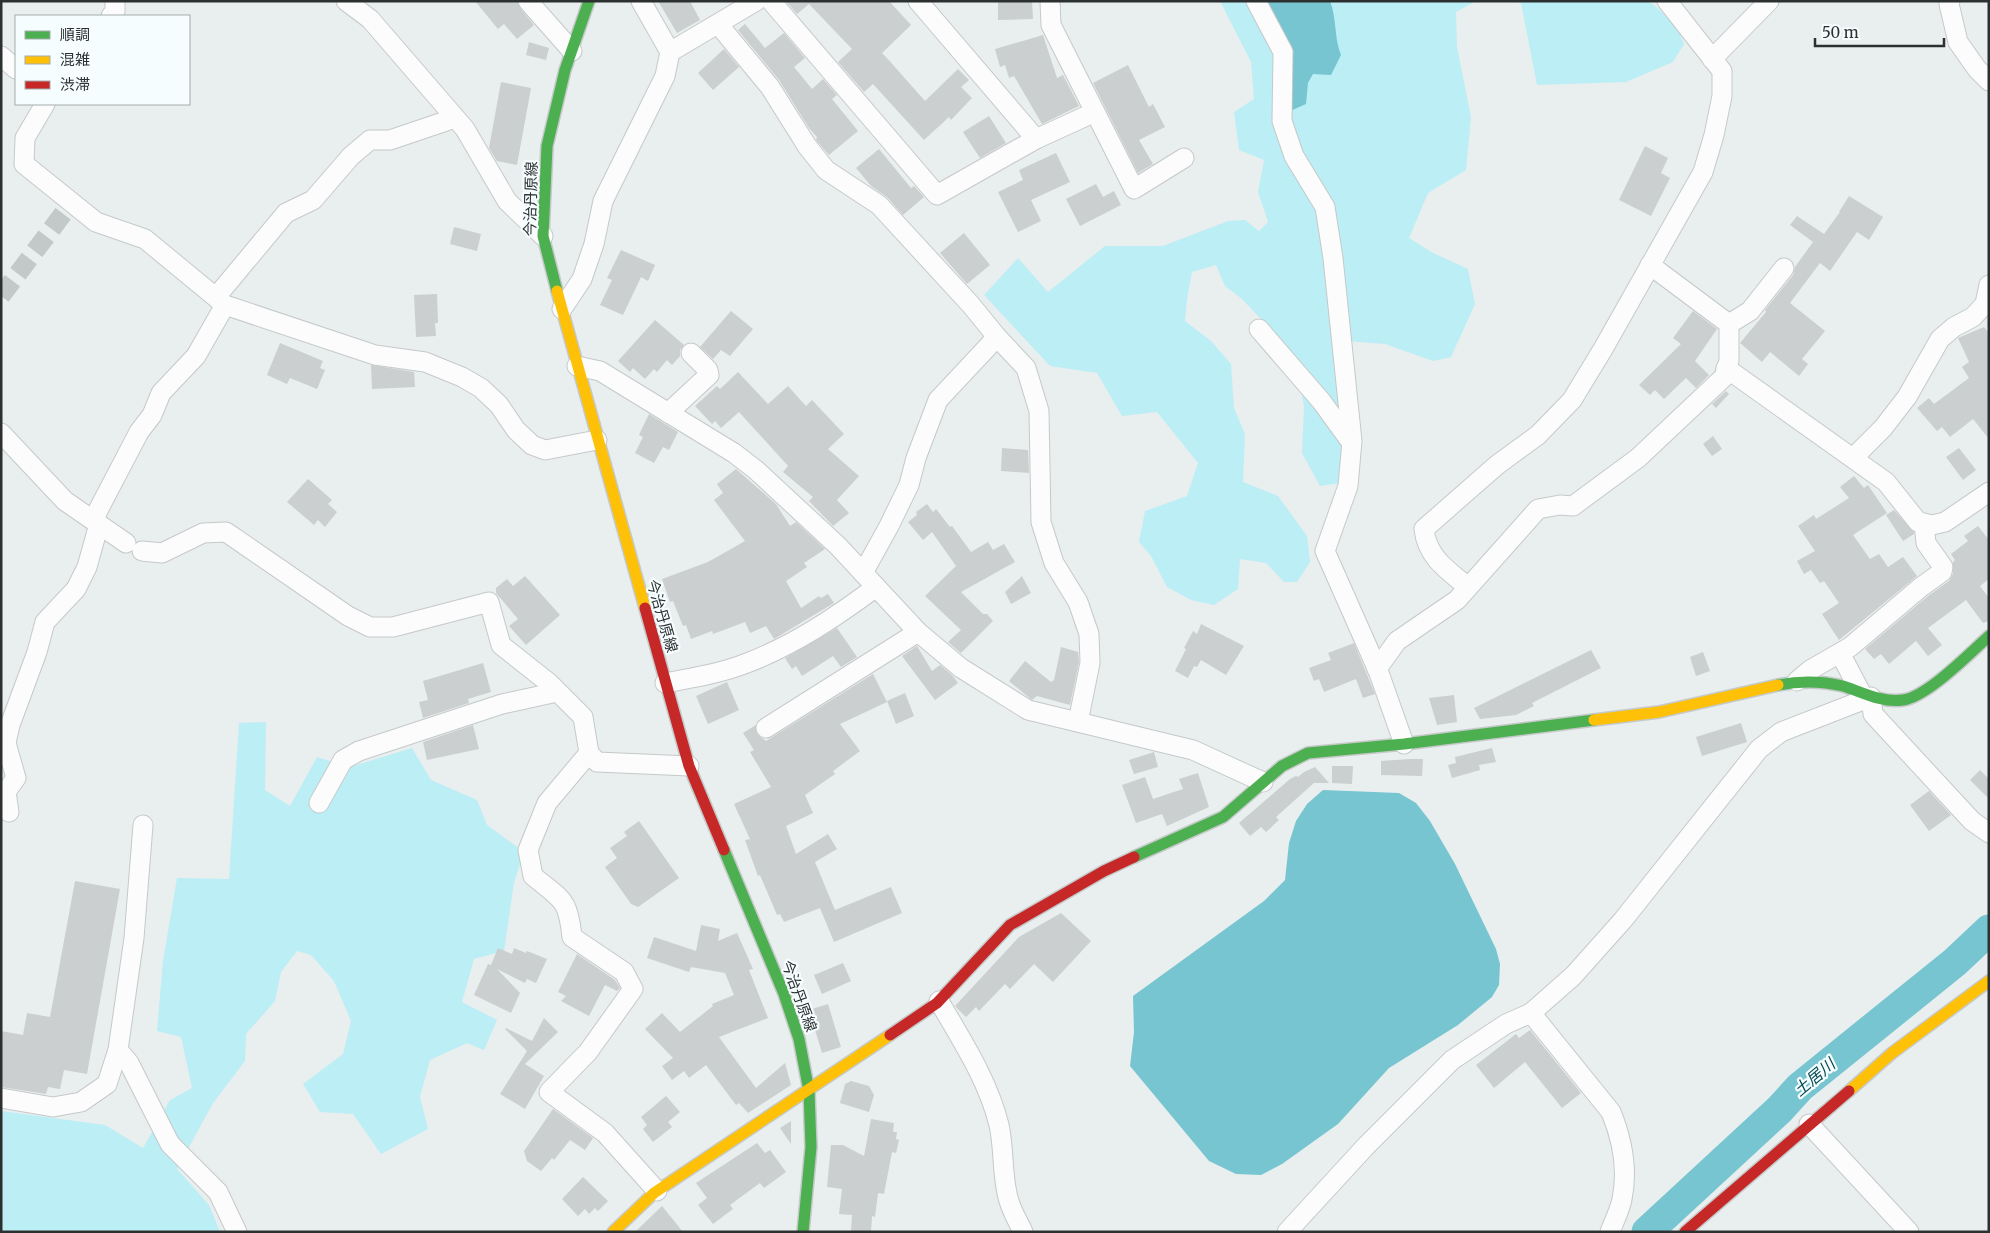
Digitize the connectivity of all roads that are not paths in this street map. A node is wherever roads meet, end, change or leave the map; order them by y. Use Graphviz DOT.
graph roads {
  1 [pos="116,1"];
  2 [pos="346,1"];
  3 [pos="528,1"];
  4 [pos="589,1"];
  5 [pos="641,1"];
  6 [pos="756,1"];
  7 [pos="771,1"];
  8 [pos="918,1"];
  9 [pos="1050,1"];
  10 [pos="1256,1"];
  11 [pos="1667,1"];
  12 [pos="1769,1"];
  13 [pos="1950,1"];
  14 [pos="112,15"];
  15 [pos="718,24"];
  16 [pos="572,51"];
  17 [pos="670,52"];
  18 [pos="1,56"];
  19 [pos="1712,59"];
  20 [pos="15,68"];
  21 [pos="1989,81"];
  22 [pos="44,105"];
  23 [pos="1095,112"];
  24 [pos="456,118"];
  25 [pos="1036,139"];
  26 [pos="1184,158"];
  27 [pos="543,236"];
  28 [pos="1650,265"];
  29 [pos="1784,268"];
  30 [pos="1989,284"];
  31 [pos="221,301"];
  32 [pos="562,309"];
  33 [pos="1729,324"];
  34 [pos="1259,329"];
  35 [pos="997,337"];
  36 [pos="692,353"];
  37 [pos="576,366"];
  38 [pos="1726,368"];
  39 [pos="668,413"];
  40 [pos="1,433"];
  41 [pos="597,440"];
  42 [pos="1352,443"];
  43 [pos="1853,458"];
  44 [pos="1989,492"];
  45 [pos="96,522"];
  46 [pos="1924,523"];
  47 [pos="863,573"];
  48 [pos="876,587"];
  49 [pos="1468,587"];
  50 [pos="918,632"];
  51 [pos="1989,636"];
  52 [pos="1840,652"];
  53 [pos="1377,668"];
  54 [pos="1798,681"];
  55 [pos="665,683"];
  56 [pos="557,692"];
  57 [pos="1866,695"];
  58 [pos="1078,722"];
  59 [pos="766,728"];
  60 [pos="1404,744"];
  61 [pos="588,753"];
  62 [pos="689,766"];
  63 [pos="1263,782"];
  64 [pos="319,803"];
  65 [pos="8,812"];
  66 [pos="143,824"];
  67 [pos="1989,833"];
  68 [pos="1989,980"];
  69 [pos="939,1001"];
  70 [pos="1531,1013"];
  71 [pos="118,1050"];
  72 [pos="809,1091"];
  73 [pos="1,1098"];
  74 [pos="1809,1124"];
  75 [pos="657,1191"];
  76 [pos="1898,1228"];
  77 [pos="238,1232"];
  78 [pos="614,1232"];
  79 [pos="803,1232"];
  80 [pos="1023,1232"];
  81 [pos="1287,1232"];
  82 [pos="1610,1232"];
  83 [pos="1685,1232"];
  1 -- 14 [label="street"];
  2 -- 24 [label="street"];
  3 -- 16 [label="street"];
  4 -- 16 [label="street, 今治丹原線"];
  5 -- 17 [label="street"];
  6 -- 15 [label="street"];
  7 -- 25 [label="street"];
  8 -- 25 [label="street"];
  9 -- 23 [label="street"];
  10 -- 42 [label="street"];
  11 -- 19 [label="street"];
  12 -- 19 [label="street"];
  13 -- 21 [label="street"];
  15 -- 17 [label="street"];
  15 -- 35 [label="street"];
  16 -- 27 [label="street, 今治丹原線"];
  17 -- 32 [label="street"];
  18 -- 20 [label="street"];
  19 -- 28 [label="street"];
  22 -- 31 [label="street"];
  23 -- 25 [label="street"];
  23 -- 26 [label="street"];
  24 -- 27 [label="street"];
  24 -- 31 [label="street"];
  27 -- 32 [label="street, 今治丹原線"];
  28 -- 33 [label="street"];
  28 -- 49 [label="street"];
  29 -- 33 [label="street"];
  30 -- 43 [label="street"];
  31 -- 41 [label="street"];
  31 -- 45 [label="street"];
  32 -- 37 [label="street, 今治丹原線"];
  33 -- 38 [label="street"];
  34 -- 42 [label="street"];
  35 -- 47 [label="street"];
  35 -- 58 [label="street"];
  36 -- 39 [label="street"];
  37 -- 39 [label="street"];
  37 -- 41 [label="street, 今治丹原線"];
  38 -- 43 [label="street"];
  38 -- 49 [label="street"];
  39 -- 47 [label="street"];
  40 -- 45 [label="street"];
  41 -- 55 [label="street, 今治丹原線"];
  42 -- 53 [label="street"];
  43 -- 46 [label="street"];
  44 -- 46 [label="street"];
  45 -- 56 [label="street"];
  45 -- 65 [label="street"];
  46 -- 52 [label="street"];
  47 -- 48 [label="street"];
  48 -- 50 [label="street"];
  48 -- 55 [label="street"];
  49 -- 53 [label="street"];
  50 -- 58 [label="street"];
  50 -- 59 [label="street"];
  51 -- 57 [label="street"];
  52 -- 54 [label="street"];
  52 -- 57 [label="street"];
  53 -- 60 [label="street"];
  54 -- 57 [label="street"];
  54 -- 60 [label="street"];
  55 -- 62 [label="street, 今治丹原線"];
  56 -- 61 [label="street"];
  56 -- 64 [label="street"];
  57 -- 67 [label="street"];
  57 -- 70 [label="street"];
  58 -- 63 [label="street"];
  60 -- 63 [label="street"];
  61 -- 62 [label="street"];
  61 -- 75 [label="street"];
  62 -- 72 [label="street, 今治丹原線"];
  63 -- 69 [label="street"];
  66 -- 71 [label="street"];
  68 -- 74 [label="street"];
  69 -- 72 [label="street"];
  69 -- 80 [label="street"];
  70 -- 81 [label="street"];
  70 -- 82 [label="street"];
  71 -- 73 [label="street"];
  71 -- 77 [label="street"];
  72 -- 75 [label="street"];
  72 -- 79 [label="street, 今治丹原線"];
  74 -- 76 [label="street"];
  74 -- 83 [label="street"];
  75 -- 78 [label="street"];
}
